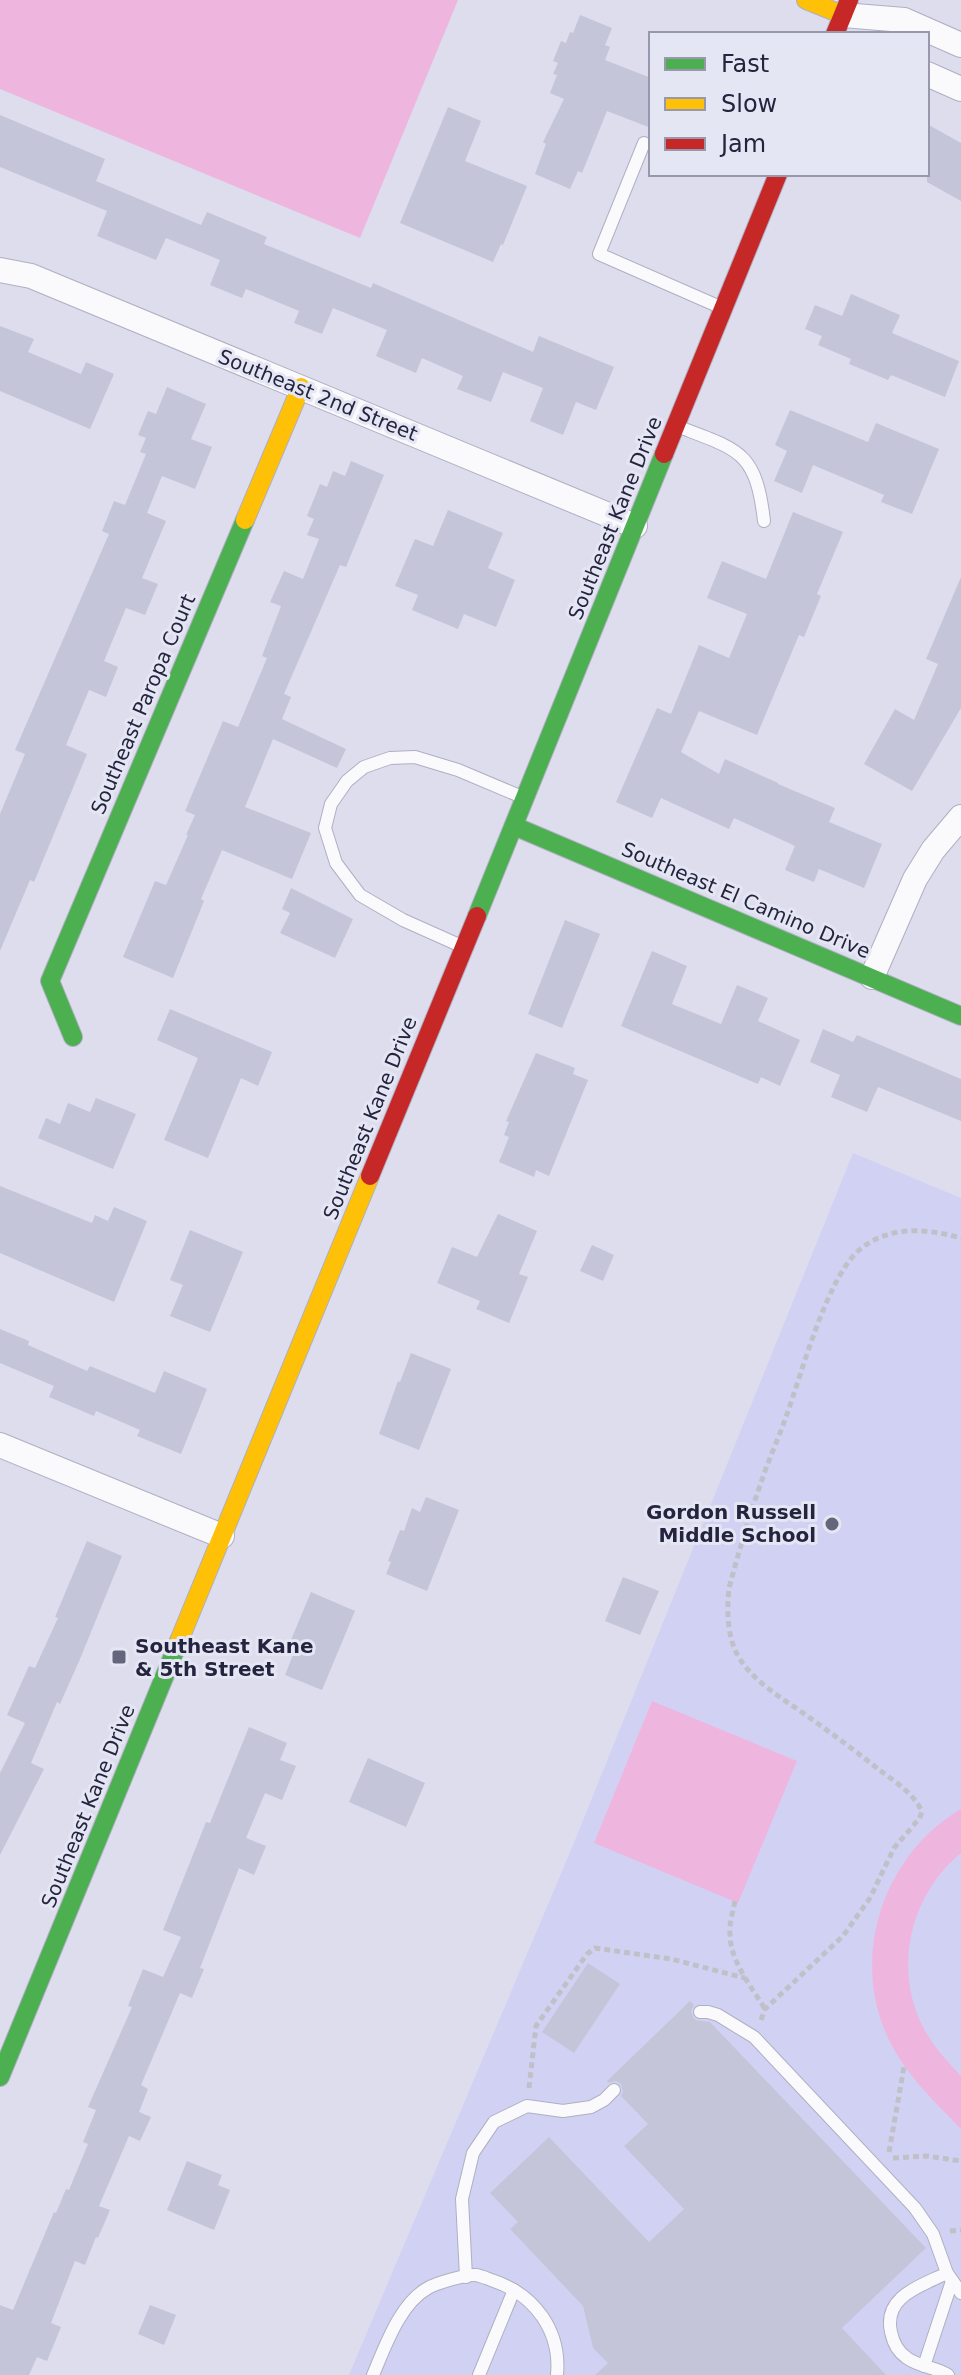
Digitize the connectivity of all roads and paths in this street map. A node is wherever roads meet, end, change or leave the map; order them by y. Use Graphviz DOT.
graph roads {
  1 [pos="806,0"];
  2 [pos="843,16"];
  3 [pos="862,32"];
  4 [pos="961,45"];
  5 [pos="929,75"];
  6 [pos="961,89"];
  7 [pos="644,143"];
  8 [pos="777,176"];
  9 [pos="0,270"];
  10 [pos="723,309"];
  11 [pos="301,387"];
  12 [pos="676,426"];
  13 [pos="764,521"];
  14 [pos="635,526"];
  15 [pos="525,798"];
  16 [pos="961,817"];
  17 [pos="514,826"];
  18 [pos="464,947"];
  19 [pos="872,977"];
  20 [pos="961,1016"];
  21 [pos="73,1037"];
  22 [pos="961,1238"];
  23 [pos="0,1445"];
  24 [pos="222,1536"];
  25 [pos="735,1901"];
  26 [pos="745,1978"];
  27 [pos="765,2009"];
  28 [pos="700,2012"];
  29 [pos="754,2037"];
  30 [pos="904,2067"];
  31 [pos="0,2077"];
  32 [pos="614,2090"];
  33 [pos="527,2106"];
  34 [pos="888,2158"];
  35 [pos="961,2161"];
  36 [pos="885,2176"];
  37 [pos="466,2277"];
  38 [pos="950,2277"];
  39 [pos="514,2290"];
  40 [pos="961,2293"];
  41 [pos="924,2366"];
  42 [pos="373,2375"];
  43 [pos="479,2375"];
  44 [pos="557,2375"];
  45 [pos="948,2375"];
  1 -- 2 [label="main road"];
  2 -- 3 [label="street"];
  2 -- 4 [label="street"];
  5 -- 6 [label="street"];
  7 -- 10 [label="lane"];
  8 -- 10 [label="main road, Southeast Kane Drive"];
  9 -- 11 [label="street, Southeast 2nd Street"];
  10 -- 12 [label="main road, Southeast Kane Drive"];
  11 -- 14 [label="street, Southeast 2nd Street"];
  11 -- 21 [label="main road, Southeast Paropa Court"];
  12 -- 13 [label="lane"];
  12 -- 14 [label="main road, Southeast Kane Drive"];
  14 -- 15 [label="main road, Southeast Kane Drive"];
  15 -- 17 [label="main road, Southeast Kane Drive"];
  15 -- 18 [label="lane"];
  16 -- 19 [label="street"];
  17 -- 18 [label="main road, Southeast Kane Drive"];
  17 -- 19 [label="main road, Southeast El Camino Drive"];
  18 -- 24 [label="main road, Southeast Kane Drive"];
  19 -- 20 [label="main road, Southeast El Camino Drive"];
  22 -- 27 [label="path"];
  23 -- 24 [label="street"];
  24 -- 31 [label="main road, Southeast Kane Drive"];
  25 -- 26 [label="path"];
  26 -- 27 [label="path"];
  26 -- 33 [label="path"];
  27 -- 29 [label="path"];
  28 -- 29 [label="lane"];
  29 -- 36 [label="lane"];
  30 -- 34 [label="path"];
  32 -- 33 [label="lane"];
  33 -- 37 [label="lane"];
  34 -- 35 [label="path"];
  34 -- 36 [label="path"];
  36 -- 38 [label="lane"];
  37 -- 39 [label="lane"];
  37 -- 42 [label="lane"];
  38 -- 40 [label="lane"];
  38 -- 41 [label="lane"];
  38 -- 41 [label="lane"];
  39 -- 43 [label="lane"];
  39 -- 44 [label="lane"];
  41 -- 45 [label="lane"];
}
